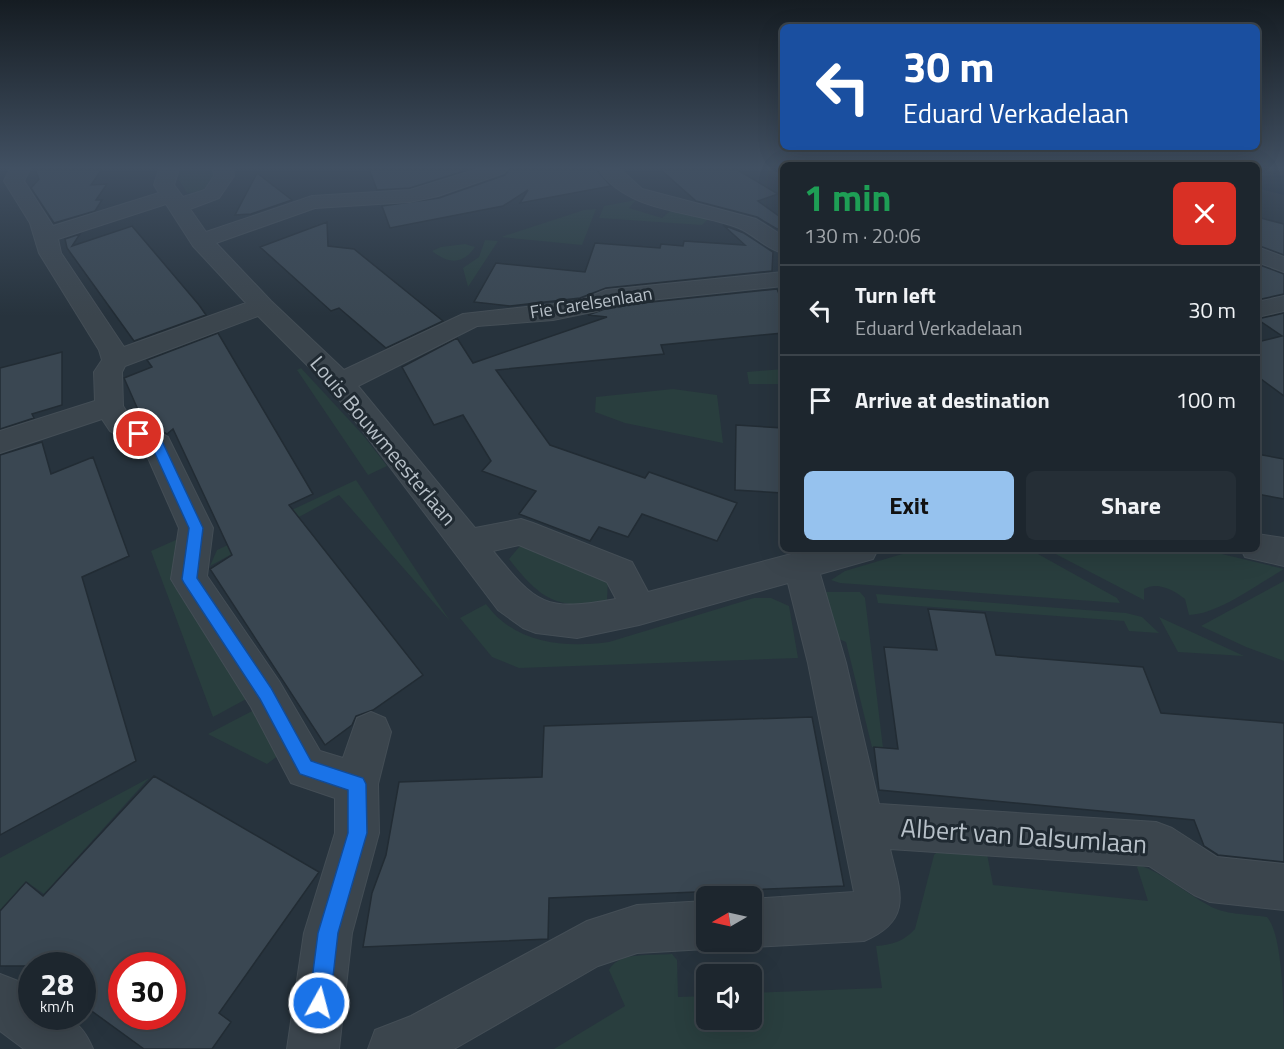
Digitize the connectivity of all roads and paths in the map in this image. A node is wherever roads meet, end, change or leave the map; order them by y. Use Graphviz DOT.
graph roads {
  1 [pos="41,218"];
  2 [pos="111,218"];
  3 [pos="185,218"];
  4 [pos="267,218"];
  5 [pos="726,218"];
  6 [pos="48,235"];
  7 [pos="201,241"];
  8 [pos="780,244"];
  9 [pos="1260,255"];
  10 [pos="1284,265"];
  11 [pos="780,279"];
  12 [pos="1284,303"];
  13 [pos="262,306"];
  14 [pos="1260,309"];
  15 [pos="115,360"];
  16 [pos="341,383"];
  17 [pos="109,406"];
  18 [pos="0,442"];
  19 [pos="468,543"];
  20 [pos="1260,548"];
  21 [pos="851,552"];
  22 [pos="1284,552"];
  23 [pos="801,567"];
  24 [pos="639,610"];
  25 [pos="371,732"];
  26 [pos="357,784"];
  27 [pos="862,825"];
  28 [pos="1284,887"];
  29 [pos="762,922"];
  30 [pos="696,926"];
  31 [pos="0,999"];
  32 [pos="67,1049"];
  33 [pos="313,1049"];
  34 [pos="394,1049"];
  1 -- 6 [label="street"];
  2 -- 6 [label="street"];
  3 -- 7 [label="street, Louis Bouwmeesterlaan"];
  4 -- 7 [label="street"];
  5 -- 8 [label="street"];
  6 -- 15 [label="street"];
  7 -- 13 [label="street, Louis Bouwmeesterlaan"];
  9 -- 10 [label="street"];
  11 -- 16 [label="street, Fie Carelsenlaan"];
  12 -- 14 [label="street"];
  13 -- 15 [label="street"];
  13 -- 16 [label="street, Louis Bouwmeesterlaan"];
  15 -- 17 [label="street"];
  16 -- 19 [label="street, Louis Bouwmeesterlaan"];
  17 -- 18 [label="street"];
  17 -- 26 [label="street"];
  19 -- 24 [label="street, Louis Bouwmeesterlaan"];
  19 -- 24 [label="street, Louis Bouwmeesterlaan"];
  20 -- 22 [label="street"];
  21 -- 23 [label="street, Louis Bouwmeesterlaan"];
  23 -- 24 [label="street, Louis Bouwmeesterlaan"];
  23 -- 27 [label="street"];
  25 -- 26 [label="street"];
  26 -- 33 [label="street"];
  27 -- 28 [label="street, Albert van Dalsumlaan"];
  27 -- 29 [label="street"];
  30 -- 34 [label="street"];
  31 -- 32 [label="street"];
}
